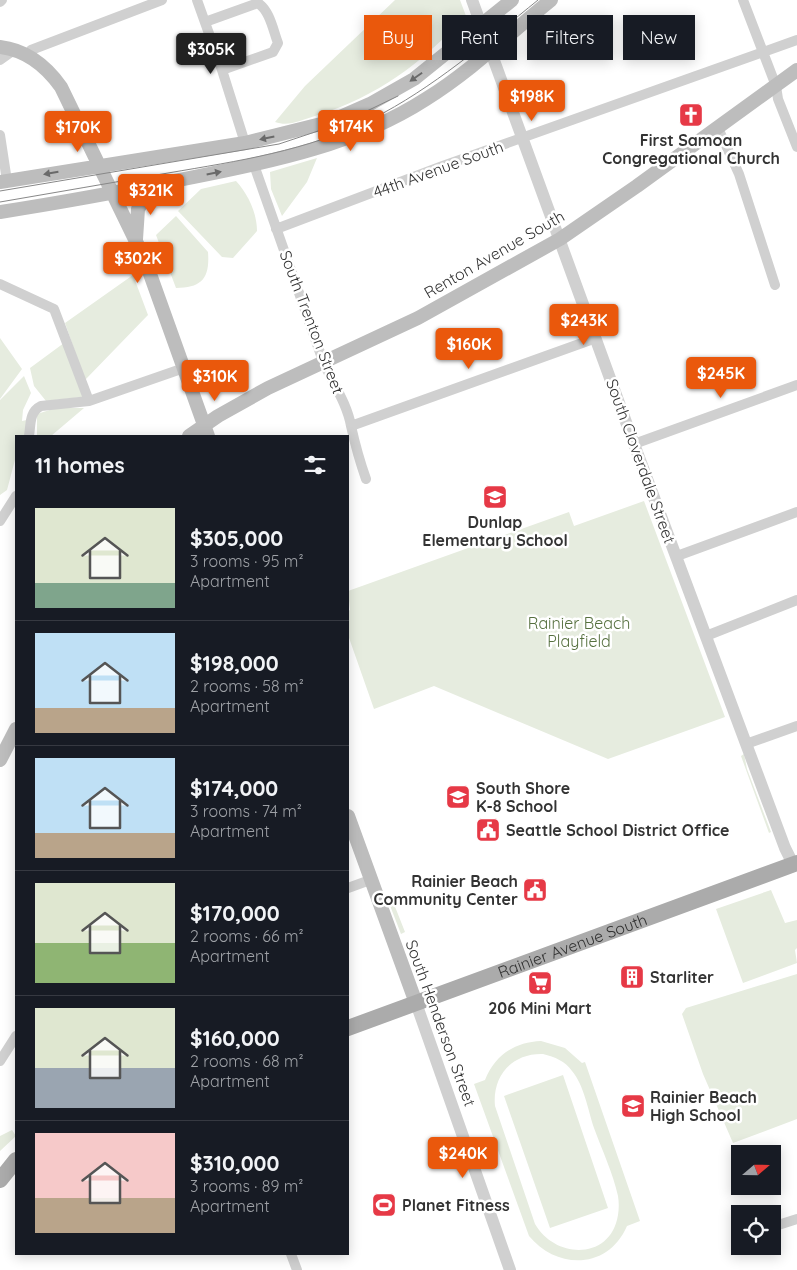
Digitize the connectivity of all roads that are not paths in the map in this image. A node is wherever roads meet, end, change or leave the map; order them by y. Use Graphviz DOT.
graph roads {
  1 [pos="162,0"];
  2 [pos="197,0"];
  3 [pos="472,0"];
  4 [pos="512,0"];
  5 [pos="551,0"];
  6 [pos="743,0"];
  7 [pos="478,15"];
  8 [pos="493,15"];
  9 [pos="205,22"];
  10 [pos="517,28"];
  11 [pos="797,40"];
  12 [pos="0,47"];
  13 [pos="764,51"];
  14 [pos="21,53"];
  15 [pos="442,56"];
  16 [pos="0,60"];
  17 [pos="478,60"];
  18 [pos="495,60"];
  19 [pos="222,70"];
  20 [pos="797,70"];
  21 [pos="776,86"];
  22 [pos="718,128"];
  23 [pos="0,134"];
  24 [pos="523,138"];
  25 [pos="245,143"];
  26 [pos="797,146"];
  27 [pos="99,165"];
  28 [pos="254,165"];
  29 [pos="4,181"];
  30 [pos="152,187"];
  31 [pos="112,194"];
  32 [pos="0,212"];
  33 [pos="276,229"];
  34 [pos="560,239"];
  35 [pos="136,240"];
  36 [pos="0,284"];
  37 [pos="775,285"];
  38 [pos="596,338"];
  39 [pos="323,361"];
  40 [pos="184,368"];
  41 [pos="797,385"];
  42 [pos="89,401"];
  43 [pos="351,426"];
  44 [pos="206,431"];
  45 [pos="29,435"];
  46 [pos="192,435"];
  47 [pos="634,444"];
  48 [pos="366,479"];
  49 [pos="15,498"];
  50 [pos="797,512"];
  51 [pos="0,521"];
  52 [pos="677,556"];
  53 [pos="797,600"];
  54 [pos="706,636"];
  55 [pos="797,726"];
  56 [pos="15,731"];
  57 [pos="746,744"];
  58 [pos="0,760"];
  59 [pos="349,819"];
  60 [pos="796,864"];
  61 [pos="370,880"];
  62 [pos="349,888"];
  63 [pos="416,1003"];
  64 [pos="349,1028"];
  65 [pos="15,1037"];
  66 [pos="4,1043"];
  67 [pos="0,1061"];
  68 [pos="15,1161"];
  69 [pos="0,1180"];
  70 [pos="797,1219"];
  71 [pos="781,1224"];
  72 [pos="291,1255"];
  73 [pos="297,1270"];
  74 [pos="510,1270"];
  1 -- 14 [label="street"];
  2 -- 9 [label="street"];
  3 -- 7 [label="street, South Cloverdale Street"];
  4 -- 8 [label="main road"];
  5 -- 10 [label="main road"];
  6 -- 13 [label="street"];
  9 -- 19 [label="street"];
  9 -- 19 [label="street"];
  11 -- 13 [label="street, 44th Avenue South"];
  12 -- 14 [label="main road"];
  13 -- 21 [label="street"];
  13 -- 24 [label="street, 44th Avenue South"];
  14 -- 16 [label="street"];
  14 -- 27 [label="main road"];
  15 -- 25 [label="main road, one-way"];
  17 -- 28 [label="main road"];
  18 -- 24 [label="street, South Cloverdale Street"];
  19 -- 25 [label="street"];
  20 -- 21 [label="main road, Renton Avenue South"];
  21 -- 22 [label="main road, Renton Avenue South"];
  21 -- 26 [label="street"];
  22 -- 34 [label="main road, Renton Avenue South"];
  22 -- 37 [label="street"];
  23 -- 29 [label="street"];
  24 -- 33 [label="street, 44th Avenue South"];
  24 -- 34 [label="street, South Cloverdale Street"];
  25 -- 27 [label="main road"];
  27 -- 29 [label="main road, one-way"];
  27 -- 31 [label="main road"];
  30 -- 28 [label="main road, one-way"];
  28 -- 33 [label="street, South Trenton Street"];
  30 -- 31 [label="main road"];
  30 -- 35 [label="main road"];
  31 -- 32 [label="main road"];
  31 -- 35 [label="main road"];
  33 -- 39 [label="street, South Trenton Street"];
  34 -- 38 [label="street, South Cloverdale Street"];
  34 -- 39 [label="main road, Renton Avenue South"];
  35 -- 40 [label="main road"];
  36 -- 42 [label="street"];
  38 -- 43 [label="street"];
  38 -- 47 [label="street, South Cloverdale Street"];
  39 -- 43 [label="street, South Trenton Street"];
  39 -- 44 [label="main road, Renton Avenue South"];
  40 -- 42 [label="street"];
  40 -- 44 [label="main road"];
  41 -- 47 [label="street"];
  42 -- 45 [label="street"];
  43 -- 48 [label="street, South Trenton Street"];
  44 -- 46 [label="main road, Renton Avenue South"];
  47 -- 52 [label="street, South Cloverdale Street"];
  49 -- 51 [label="street"];
  50 -- 52 [label="street"];
  52 -- 54 [label="street, South Cloverdale Street"];
  53 -- 54 [label="street"];
  54 -- 57 [label="street, South Cloverdale Street"];
  55 -- 57 [label="street"];
  56 -- 58 [label="main road"];
  57 -- 60 [label="street, South Cloverdale Street"];
  59 -- 61 [label="main road, South Henderson Street"];
  60 -- 63 [label="main road, Rainier Avenue South"];
  61 -- 62 [label="street"];
  61 -- 63 [label="main road, South Henderson Street"];
  63 -- 64 [label="main road, Rainier Avenue South"];
  63 -- 74 [label="street, South Henderson Street"];
  65 -- 66 [label="street"];
  66 -- 67 [label="street"];
  68 -- 69 [label="main road"];
  70 -- 71 [label="street"];
  72 -- 73 [label="street"];
}
